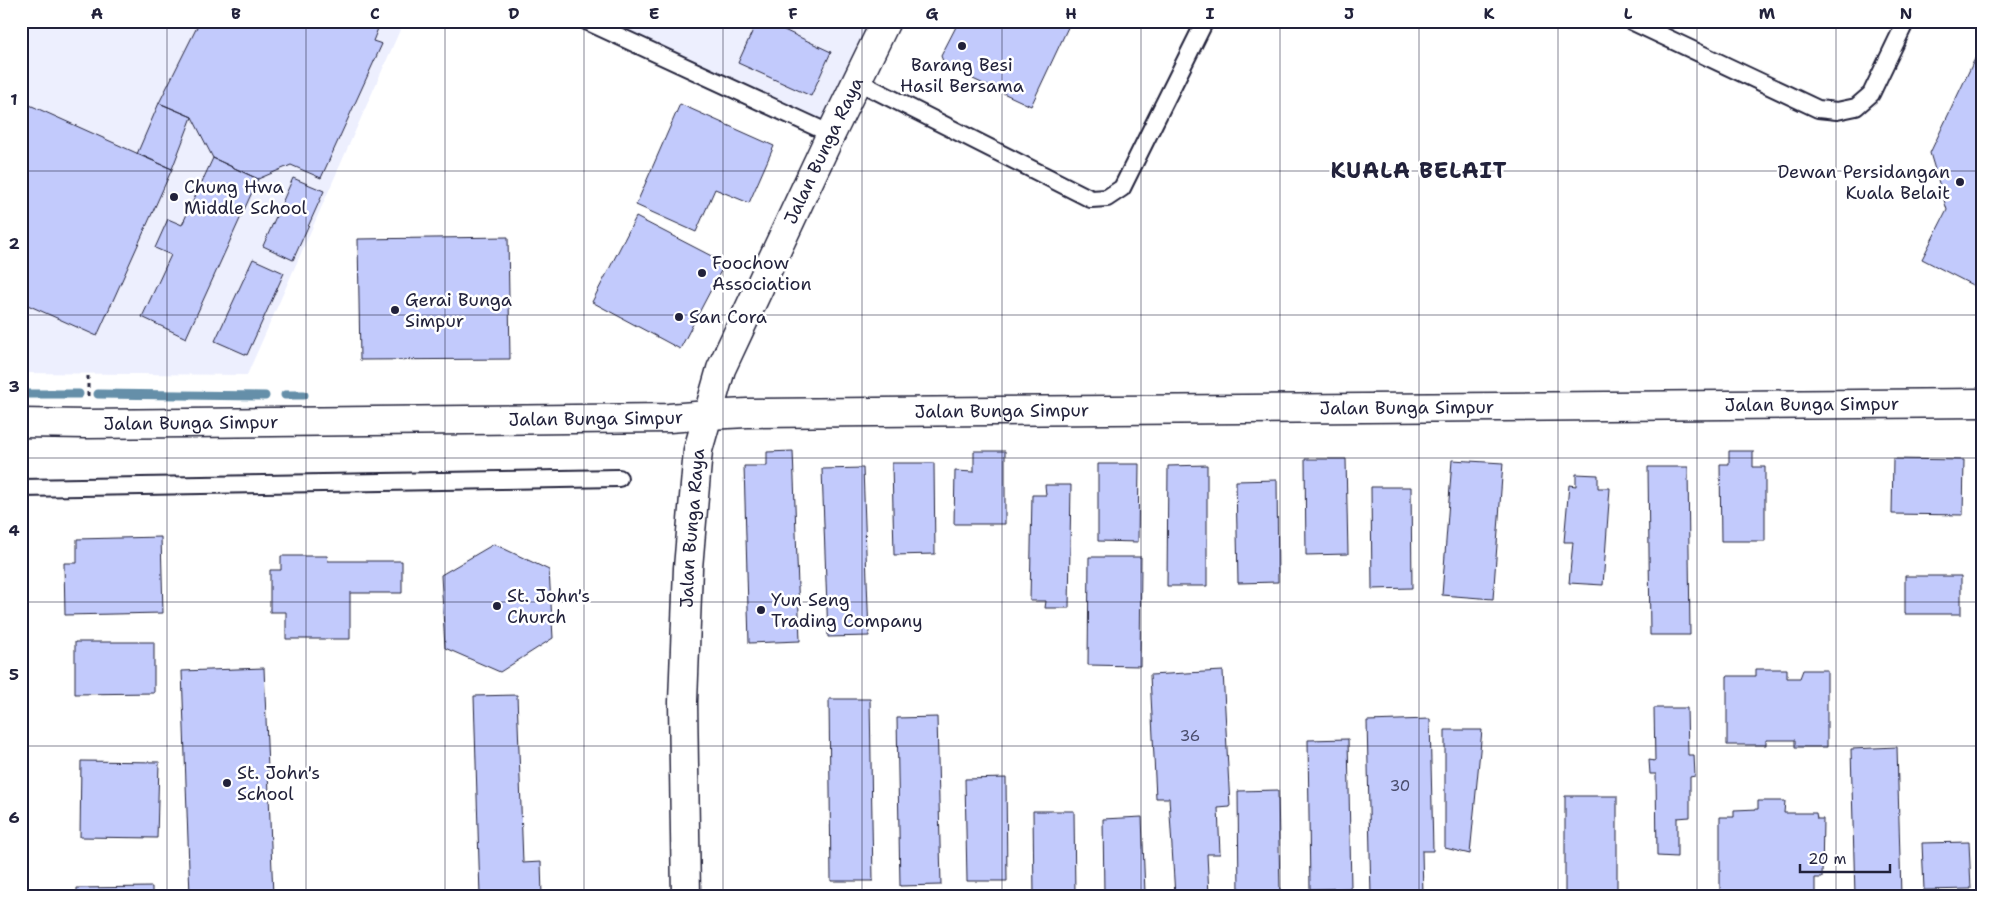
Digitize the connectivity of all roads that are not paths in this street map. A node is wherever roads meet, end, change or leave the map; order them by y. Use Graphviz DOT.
graph roads {
  1 [pos="586,21"];
  2 [pos="886,21"];
  3 [pos="1205,21"];
  4 [pos="1631,21"];
  5 [pos="1906,21"];
  6 [pos="857,81"];
  7 [pos="831,134"];
  8 [pos="1982,403"];
  9 [pos="708,415"];
  10 [pos="21,423"];
  11 [pos="619,478"];
  12 [pos="21,488"];
  13 [pos="686,896"];
  1 -- 7 [label="lane"];
  2 -- 6 [label="street, Jalan Bunga Raya"];
  3 -- 6 [label="lane"];
  4 -- 5 [label="lane"];
  6 -- 7 [label="street, Jalan Bunga Raya"];
  7 -- 9 [label="street, Jalan Bunga Raya"];
  8 -- 9 [label="street, Jalan Bunga Simpur"];
  9 -- 10 [label="street, Jalan Bunga Simpur"];
  9 -- 13 [label="street, Jalan Bunga Raya"];
  11 -- 12 [label="lane"];
}
